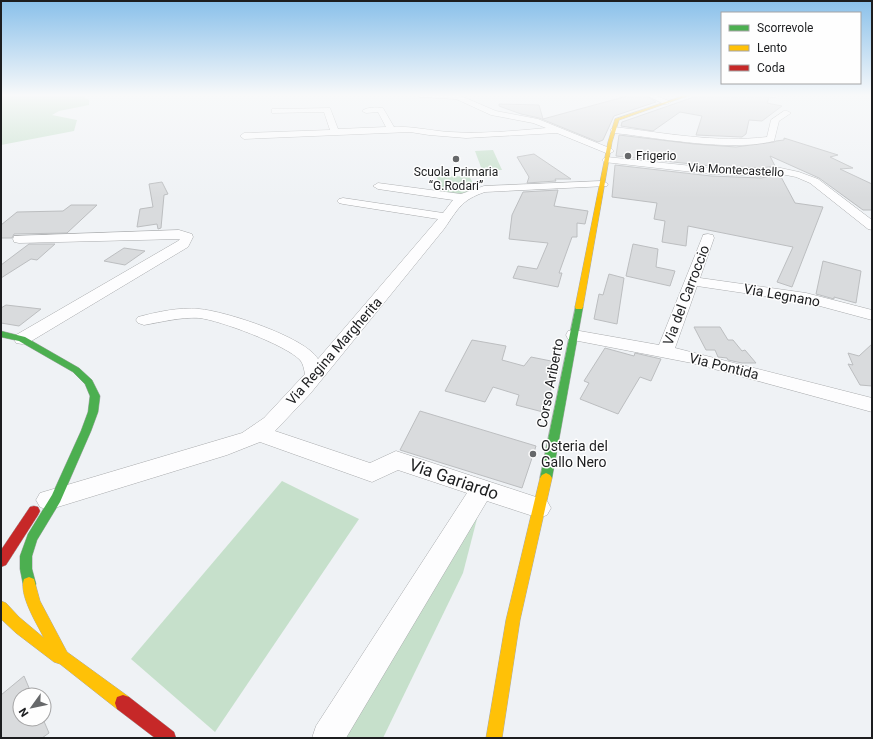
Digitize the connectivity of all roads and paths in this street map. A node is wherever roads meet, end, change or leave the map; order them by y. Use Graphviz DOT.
graph roads {
  1 [pos="401,129"];
  2 [pos="412,129"];
  3 [pos="773,129"];
  4 [pos="392,130"];
  5 [pos="559,130"];
  6 [pos="614,130"];
  7 [pos="335,132"];
  8 [pos="244,136"];
  9 [pos="608,155"];
  10 [pos="602,184"];
  11 [pos="378,186"];
  12 [pos="463,198"];
  13 [pos="343,201"];
  14 [pos="446,217"];
  15 [pos="872,226"];
  16 [pos="19,238"];
  17 [pos="708,238"];
  18 [pos="692,280"];
  19 [pos="872,315"];
  20 [pos="144,320"];
  21 [pos="1,334"];
  22 [pos="574,335"];
  23 [pos="22,339"];
  24 [pos="665,352"];
  25 [pos="315,376"];
  26 [pos="872,405"];
  27 [pos="87,428"];
  28 [pos="257,433"];
  29 [pos="56,476"];
  30 [pos="482,489"];
  31 [pos="48,496"];
  32 [pos="539,508"];
  33 [pos="1,561"];
  34 [pos="1,608"];
  35 [pos="32,622"];
  36 [pos="44,626"];
  37 [pos="62,657"];
  38 [pos="168,738"];
  39 [pos="328,738"];
  40 [pos="494,738"];
  1 -- 4 [label="street"];
  2 -- 5 [label="street"];
  3 -- 6 [label="street"];
  4 -- 7 [label="street"];
  5 -- 9 [label="street, Via Montecastello"];
  6 -- 9 [label="street, Corso Ariberto"];
  7 -- 8 [label="street"];
  9 -- 10 [label="street, Corso Ariberto"];
  9 -- 15 [label="street, Via Montecastello"];
  10 -- 12 [label="street, Via Regina Margherita"];
  10 -- 22 [label="street, Corso Ariberto"];
  11 -- 12 [label="street"];
  12 -- 14 [label="street, Via Regina Margherita"];
  13 -- 14 [label="street"];
  14 -- 25 [label="street, Via Regina Margherita"];
  16 -- 23 [label="street"];
  17 -- 18 [label="street, Via del Carroccio"];
  18 -- 19 [label="street, Via Legnano"];
  18 -- 24 [label="street, Via del Carroccio"];
  20 -- 25 [label="street"];
  21 -- 23 [label="street"];
  22 -- 24 [label="street, Via Pontida"];
  22 -- 32 [label="street, Corso Ariberto"];
  23 -- 27 [label="street"];
  24 -- 26 [label="street, Via Pontida"];
  25 -- 28 [label="street, Via Regina Margherita"];
  27 -- 29 [label="street"];
  27 -- 31 [label="street"];
  28 -- 30 [label="street, Via Gariardo"];
  28 -- 31 [label="street, Via Regina Margherita"];
  30 -- 32 [label="street, Via Gariardo"];
  30 -- 39 [label="street"];
  31 -- 33 [label="street"];
  31 -- 36 [label="street"];
  32 -- 40 [label="street, Corso Ariberto"];
  34 -- 37 [label="street"];
  35 -- 36 [label="street"];
  36 -- 37 [label="street"];
  37 -- 38 [label="street"];
}
